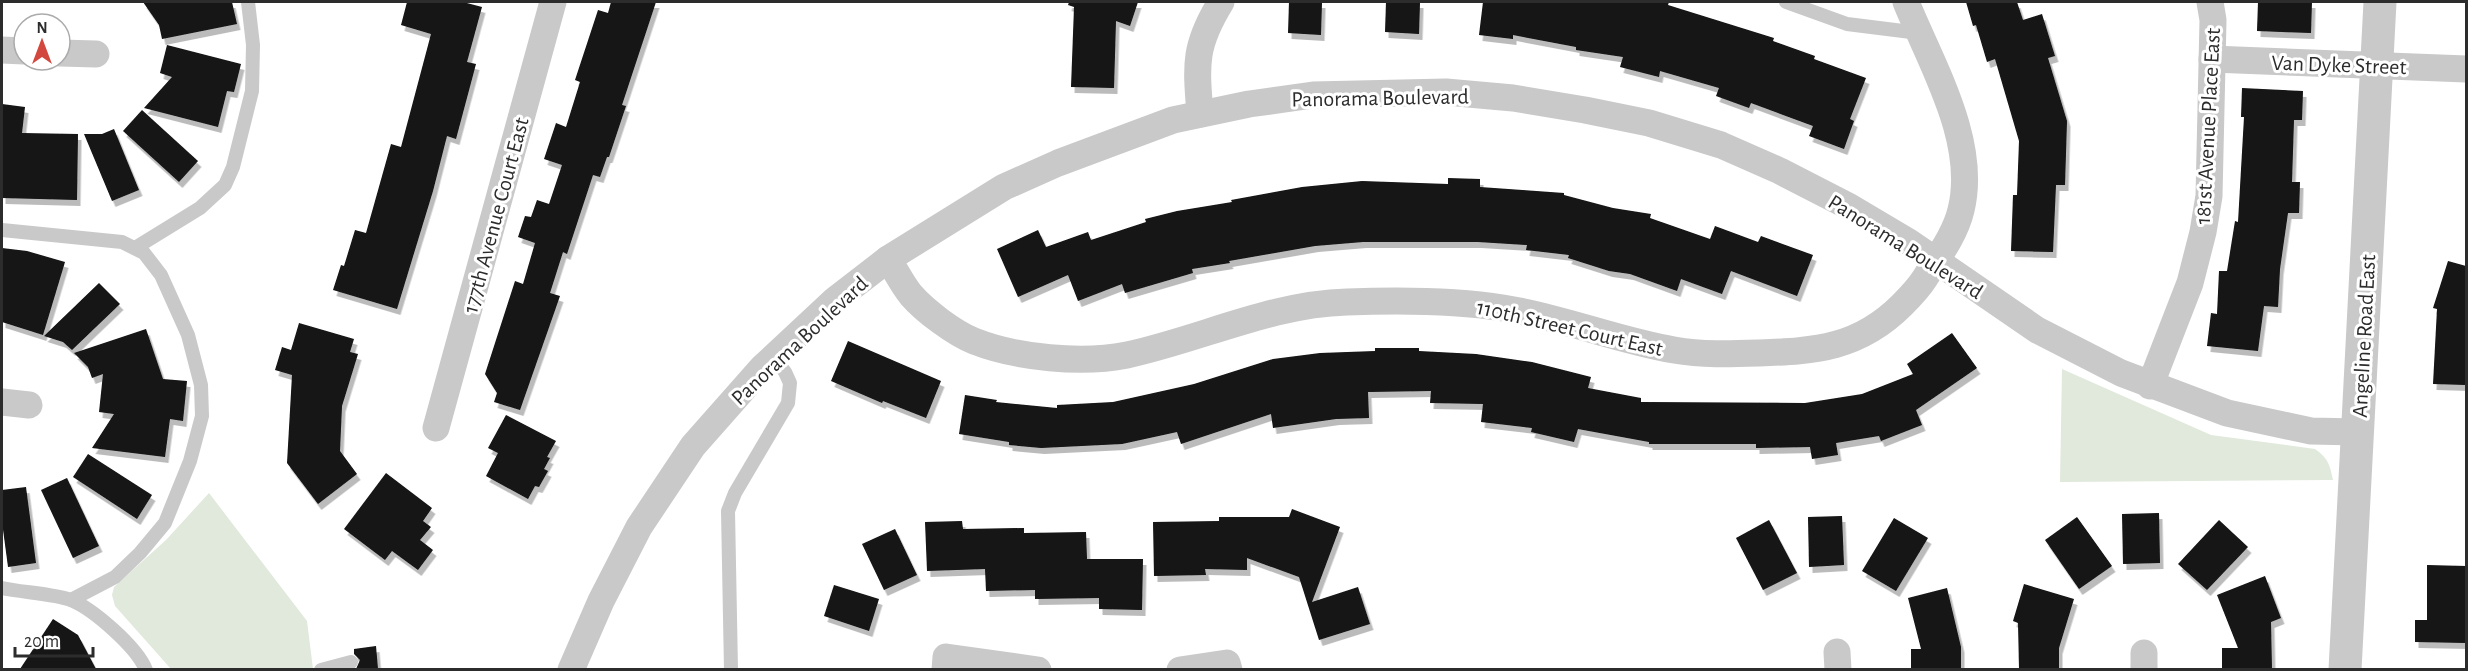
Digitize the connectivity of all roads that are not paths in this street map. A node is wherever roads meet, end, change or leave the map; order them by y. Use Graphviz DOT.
graph roads {
  1 [pos="248,2"];
  2 [pos="553,2"];
  3 [pos="1221,2"];
  4 [pos="1786,2"];
  5 [pos="1906,2"];
  6 [pos="2210,2"];
  7 [pos="2380,2"];
  8 [pos="1919,33"];
  9 [pos="72,53"];
  10 [pos="96,54"];
  11 [pos="2212,59"];
  12 [pos="2376,65"];
  13 [pos="2466,69"];
  14 [pos="1200,114"];
  15 [pos="2,230"];
  16 [pos="135,248"];
  17 [pos="888,259"];
  18 [pos="1935,261"];
  19 [pos="774,358"];
  20 [pos="2150,386"];
  21 [pos="2,402"];
  22 [pos="29,405"];
  23 [pos="436,428"];
  24 [pos="2358,432"];
  25 [pos="2,588"];
  26 [pos="71,600"];
  27 [pos="351,662"];
  28 [pos="945,663"];
  29 [pos="1228,666"];
  30 [pos="146,669"];
  31 [pos="321,669"];
  32 [pos="571,669"];
  33 [pos="731,669"];
  34 [pos="1038,669"];
  35 [pos="1180,669"];
  36 [pos="2345,669"];
  1 -- 16 [label="lane"];
  2 -- 23 [label="street, 177th Avenue Court East"];
  3 -- 14 [label="street"];
  4 -- 8 [label="lane"];
  5 -- 8 [label="street, 110th Street Court East"];
  6 -- 11 [label="street, 181st Avenue Place East"];
  7 -- 12 [label="street, Angeline Road East"];
  8 -- 18 [label="street, 110th Street Court East"];
  9 -- 10 [label="street"];
  11 -- 12 [label="street, Van Dyke Street"];
  11 -- 20 [label="street, 181st Avenue Place East"];
  12 -- 13 [label="street, Van Dyke Street"];
  12 -- 24 [label="street, Angeline Road East"];
  14 -- 17 [label="street, Panorama Boulevard"];
  14 -- 18 [label="street, Panorama Boulevard"];
  15 -- 16 [label="lane"];
  16 -- 26 [label="lane"];
  17 -- 18 [label="street, 110th Street Court East"];
  17 -- 19 [label="street, Panorama Boulevard"];
  18 -- 20 [label="street, Panorama Boulevard"];
  19 -- 32 [label="street, Panorama Boulevard"];
  19 -- 33 [label="lane"];
  20 -- 24 [label="street, Panorama Boulevard"];
  21 -- 22 [label="street"];
  24 -- 36 [label="street, Angeline Road East"];
  25 -- 26 [label="lane"];
  26 -- 30 [label="lane"];
  27 -- 31 [label="lane"];
  28 -- 34 [label="street"];
  29 -- 35 [label="street"];
}
